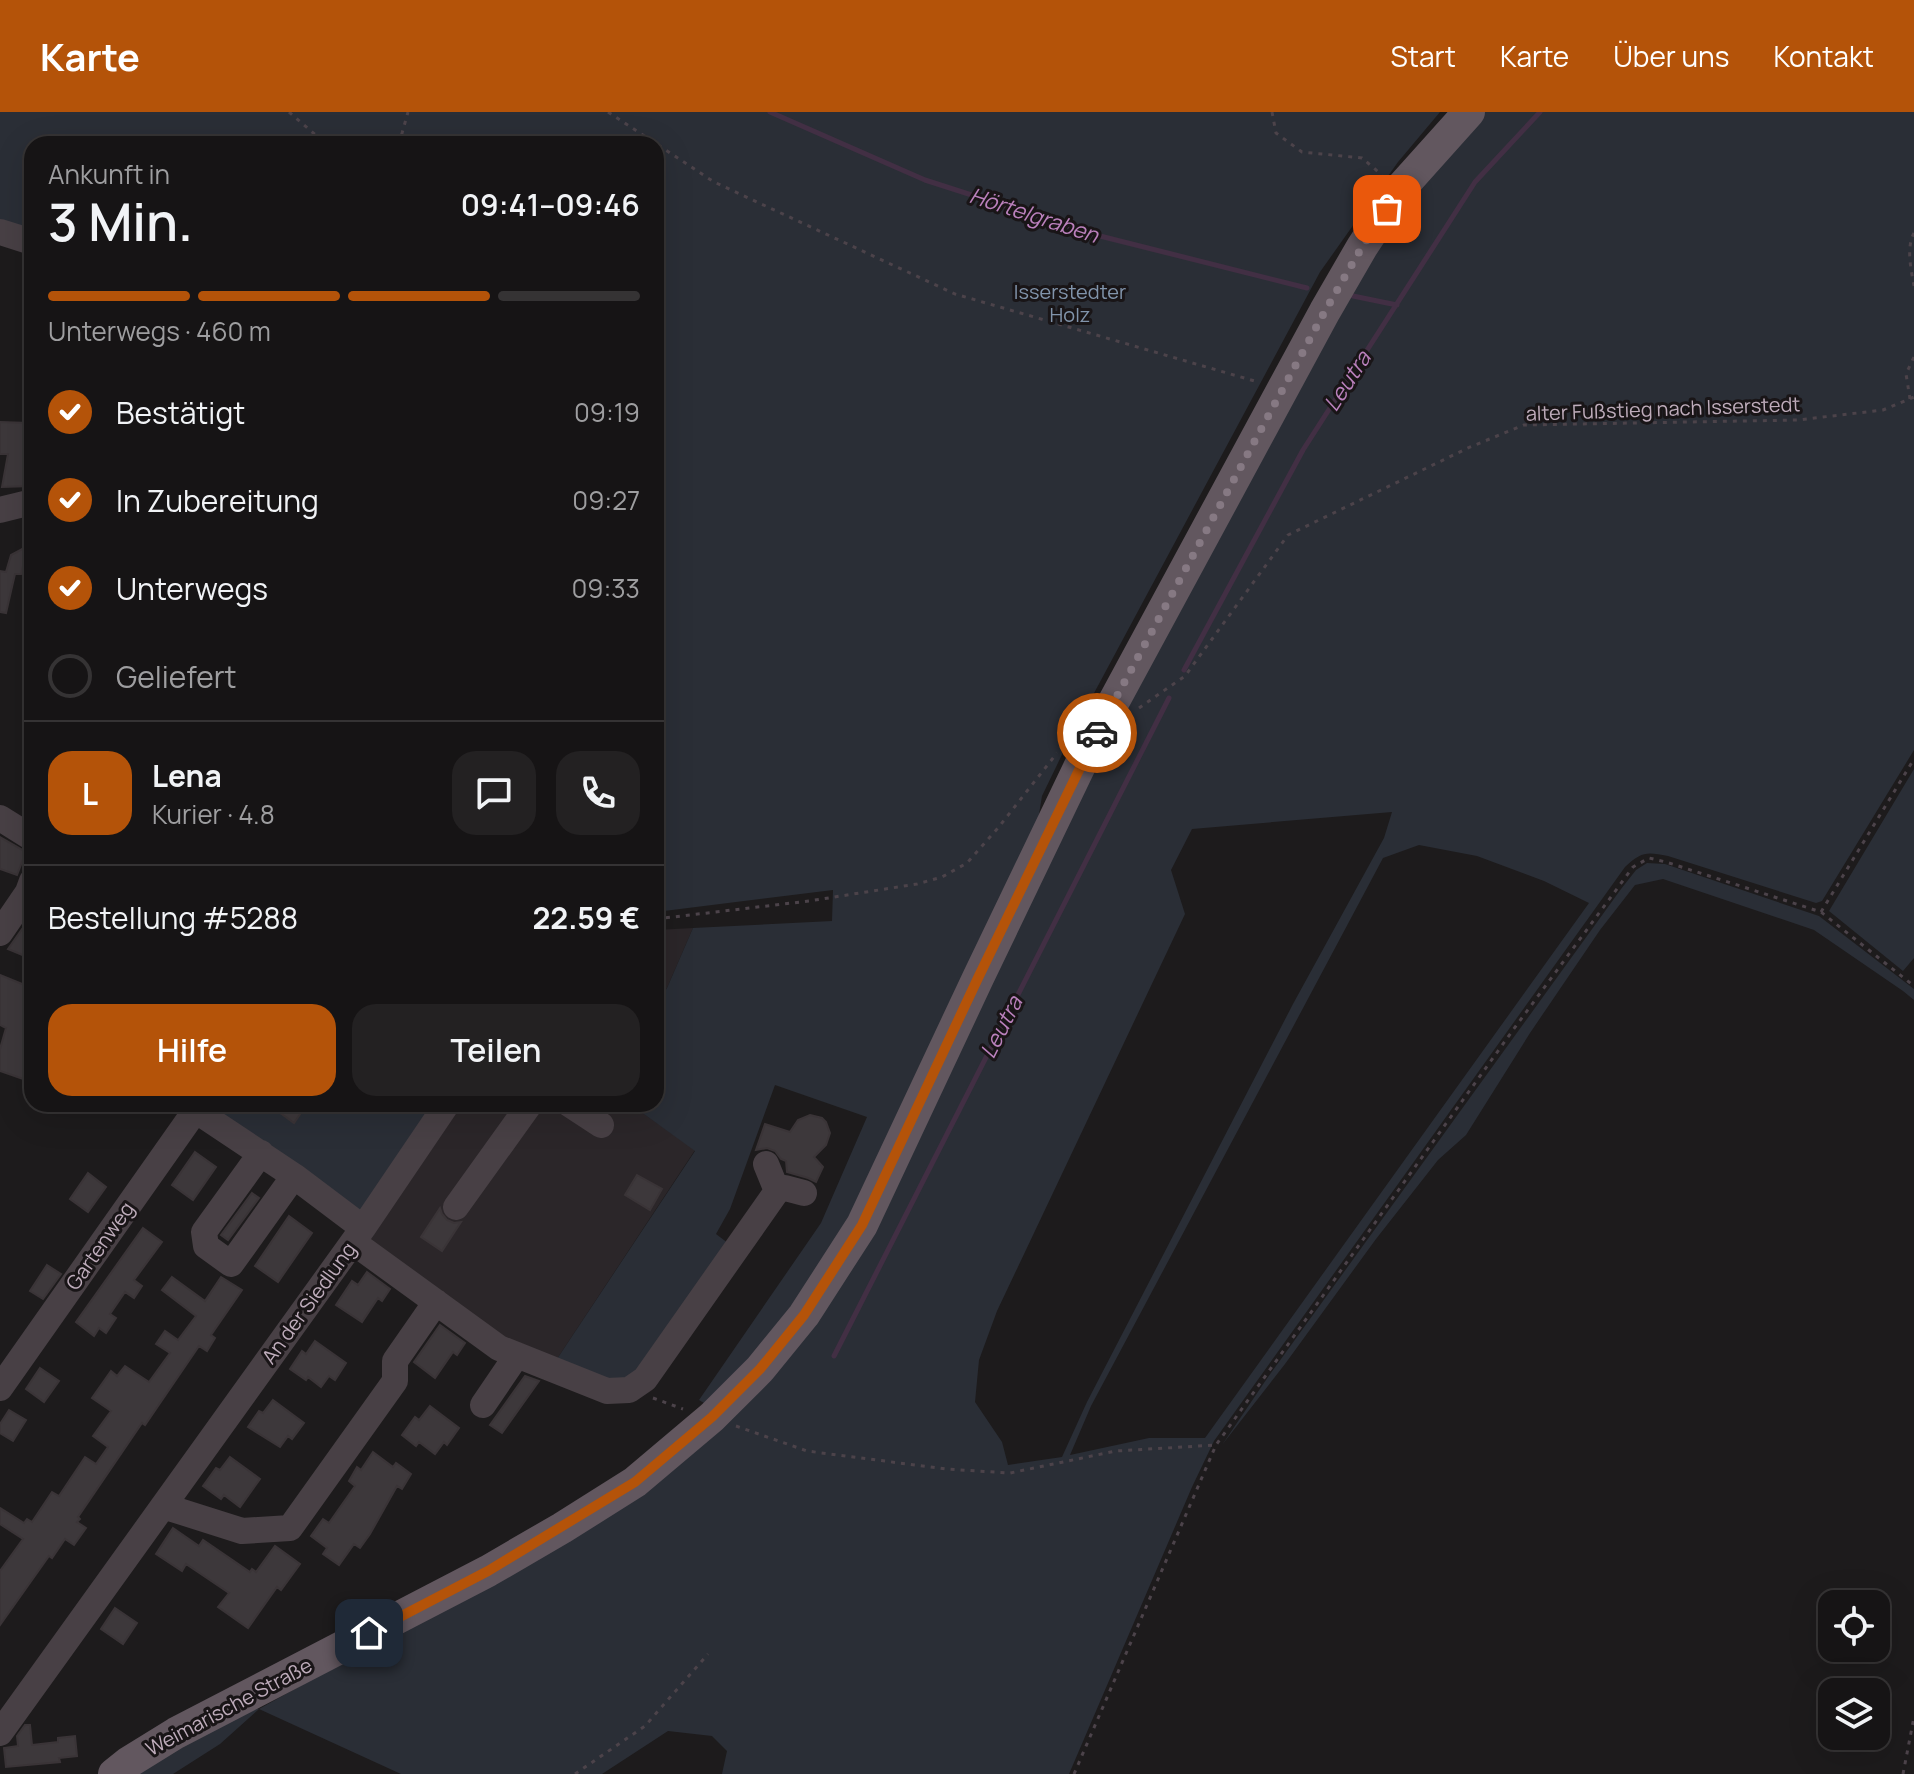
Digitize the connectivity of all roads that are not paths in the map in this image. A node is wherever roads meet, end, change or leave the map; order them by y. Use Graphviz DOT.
graph roads {
  1 [pos="1469,112"];
  2 [pos="0,232"];
  3 [pos="24,240"];
  4 [pos="24,504"];
  5 [pos="0,510"];
  6 [pos="0,818"];
  7 [pos="24,832"];
  8 [pos="24,898"];
  9 [pos="0,933"];
  10 [pos="194,1112"];
  11 [pos="205,1112"];
  12 [pos="442,1112"];
  13 [pos="524,1112"];
  14 [pos="581,1112"];
  15 [pos="601,1125"];
  16 [pos="261,1153"];
  17 [pos="766,1164"];
  18 [pos="294,1176"];
  19 [pos="777,1191"];
  20 [pos="804,1193"];
  21 [pos="456,1207"];
  22 [pos="358,1235"];
  23 [pos="436,1302"];
  24 [pos="517,1355"];
  25 [pos="0,1388"];
  26 [pos="483,1405"];
  27 [pos="163,1506"];
  28 [pos="0,1733"];
  29 [pos="113,1774"];
  1 -- 29 [label="main road, Weimarische Straße"];
  2 -- 3 [label="street"];
  4 -- 5 [label="street"];
  6 -- 7 [label="street"];
  8 -- 9 [label="street"];
  10 -- 25 [label="street, Gartenweg"];
  11 -- 16 [label="street, An der Siedlung"];
  12 -- 22 [label="street"];
  13 -- 21 [label="street"];
  14 -- 15 [label="street"];
  16 -- 18 [label="street, An der Siedlung"];
  16 -- 18 [label="street"];
  17 -- 19 [label="street"];
  18 -- 22 [label="street, An der Siedlung"];
  19 -- 20 [label="street"];
  19 -- 24 [label="street"];
  22 -- 23 [label="street"];
  22 -- 27 [label="street, An der Siedlung"];
  23 -- 24 [label="street"];
  23 -- 27 [label="street"];
  24 -- 26 [label="street"];
  27 -- 28 [label="street, An der Siedlung"];
}
